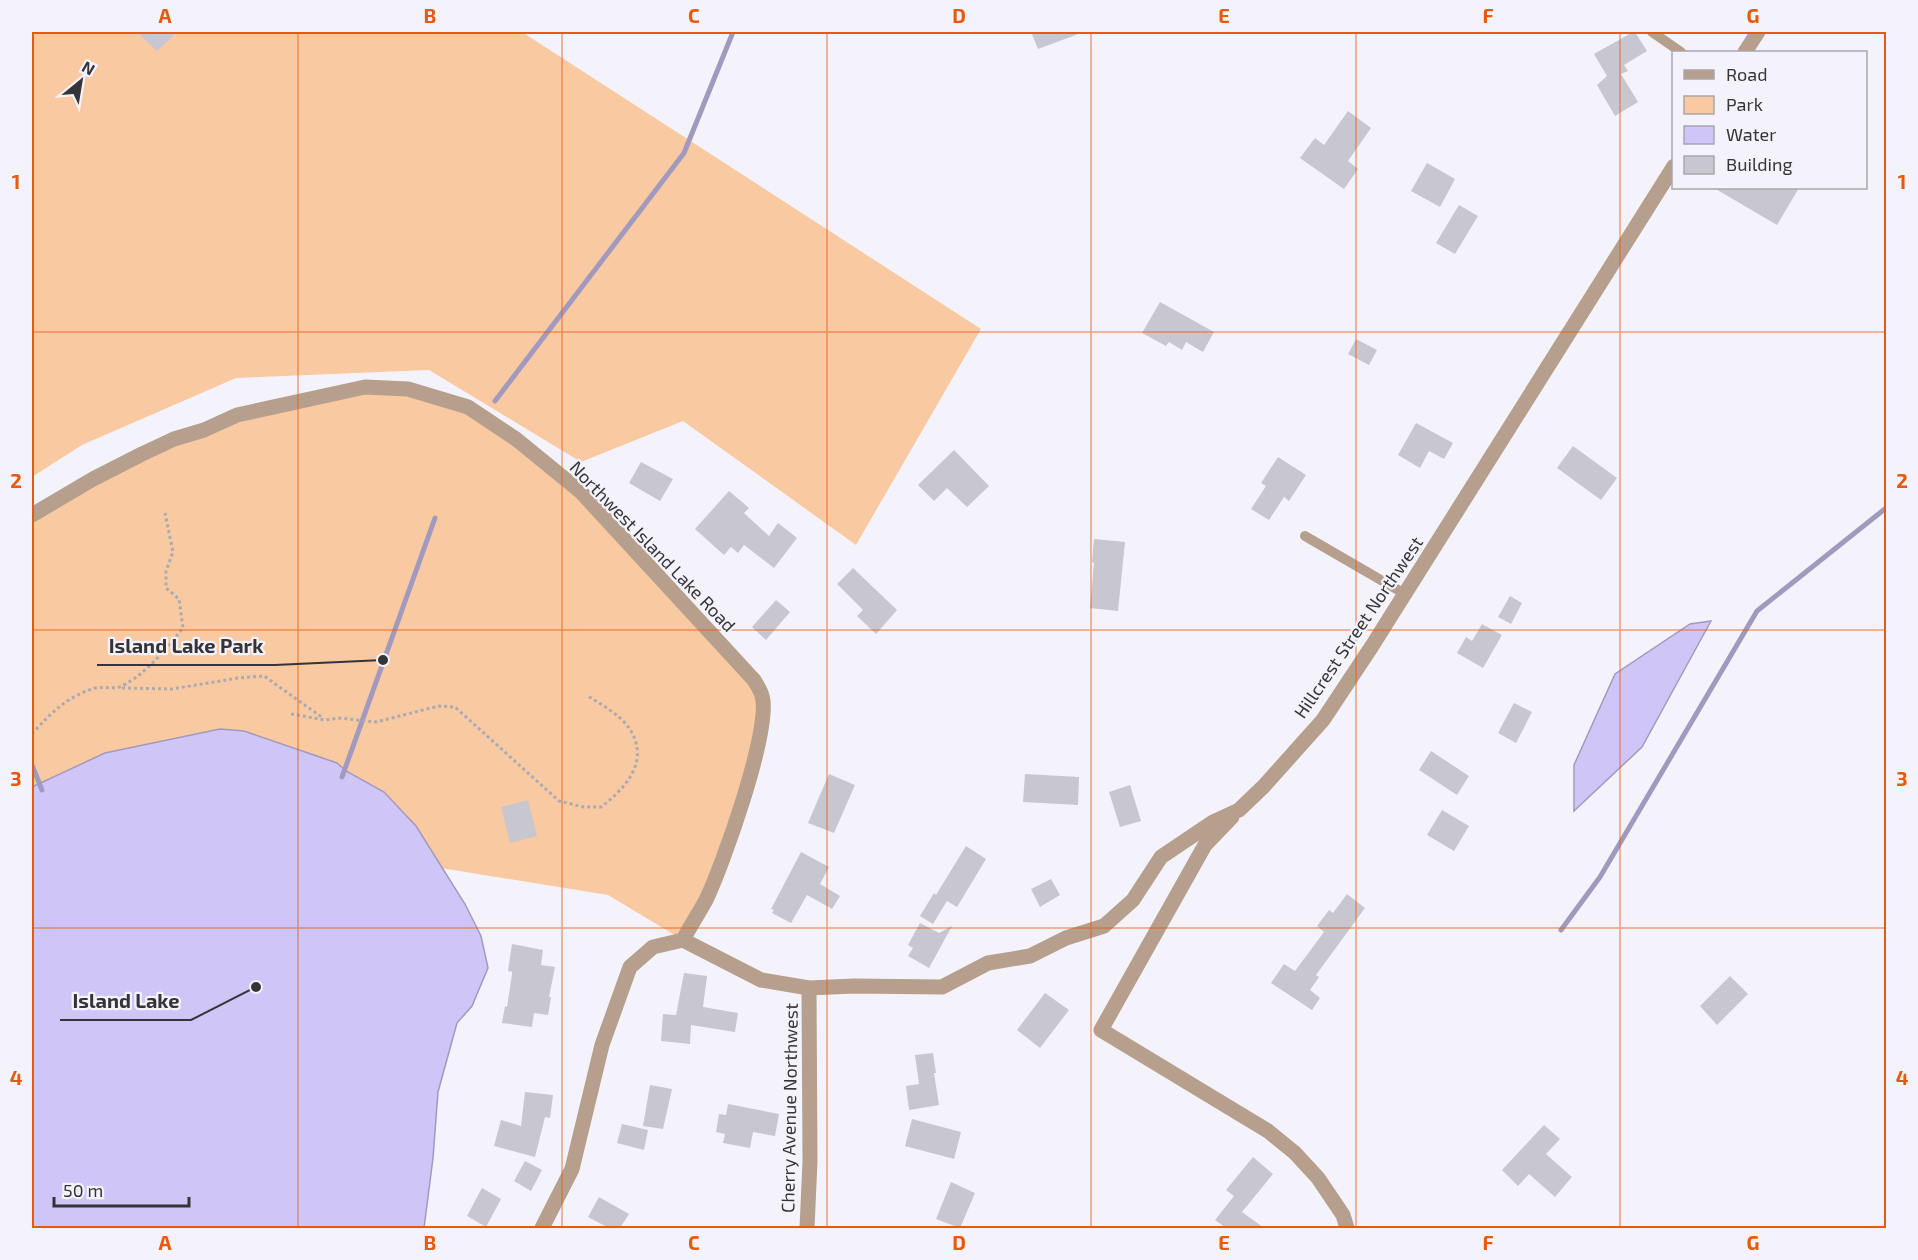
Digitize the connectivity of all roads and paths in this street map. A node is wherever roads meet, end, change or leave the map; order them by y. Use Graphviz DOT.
graph roads {
  1 [pos="1652,32"];
  2 [pos="1758,32"];
  3 [pos="1680,51"];
  4 [pos="1746,51"];
  5 [pos="1672,169"];
  6 [pos="165,513"];
  7 [pos="32,515"];
  8 [pos="1305,536"];
  9 [pos="1405,594"];
  10 [pos="120,688"];
  11 [pos="588,696"];
  12 [pos="291,714"];
  13 [pos="325,720"];
  14 [pos="32,734"];
  15 [pos="1239,810"];
  16 [pos="683,940"];
  17 [pos="809,988"];
  18 [pos="542,1228"];
  19 [pos="807,1228"];
  20 [pos="1347,1228"];
  1 -- 3 [label="lane"];
  2 -- 4 [label="street"];
  5 -- 9 [label="street, Hillcrest Street Northwest"];
  6 -- 10 [label="path"];
  7 -- 16 [label="street, Northwest Island Lake Road"];
  8 -- 9 [label="lane"];
  9 -- 15 [label="street, Hillcrest Street Northwest"];
  10 -- 13 [label="path"];
  10 -- 14 [label="path"];
  11 -- 13 [label="path"];
  12 -- 13 [label="path"];
  15 -- 17 [label="street, Hillcrest Street Northwest"];
  15 -- 20 [label="street"];
  16 -- 17 [label="street, Hillcrest Street Northwest"];
  16 -- 18 [label="street"];
  17 -- 19 [label="street, Cherry Avenue Northwest"];
}
